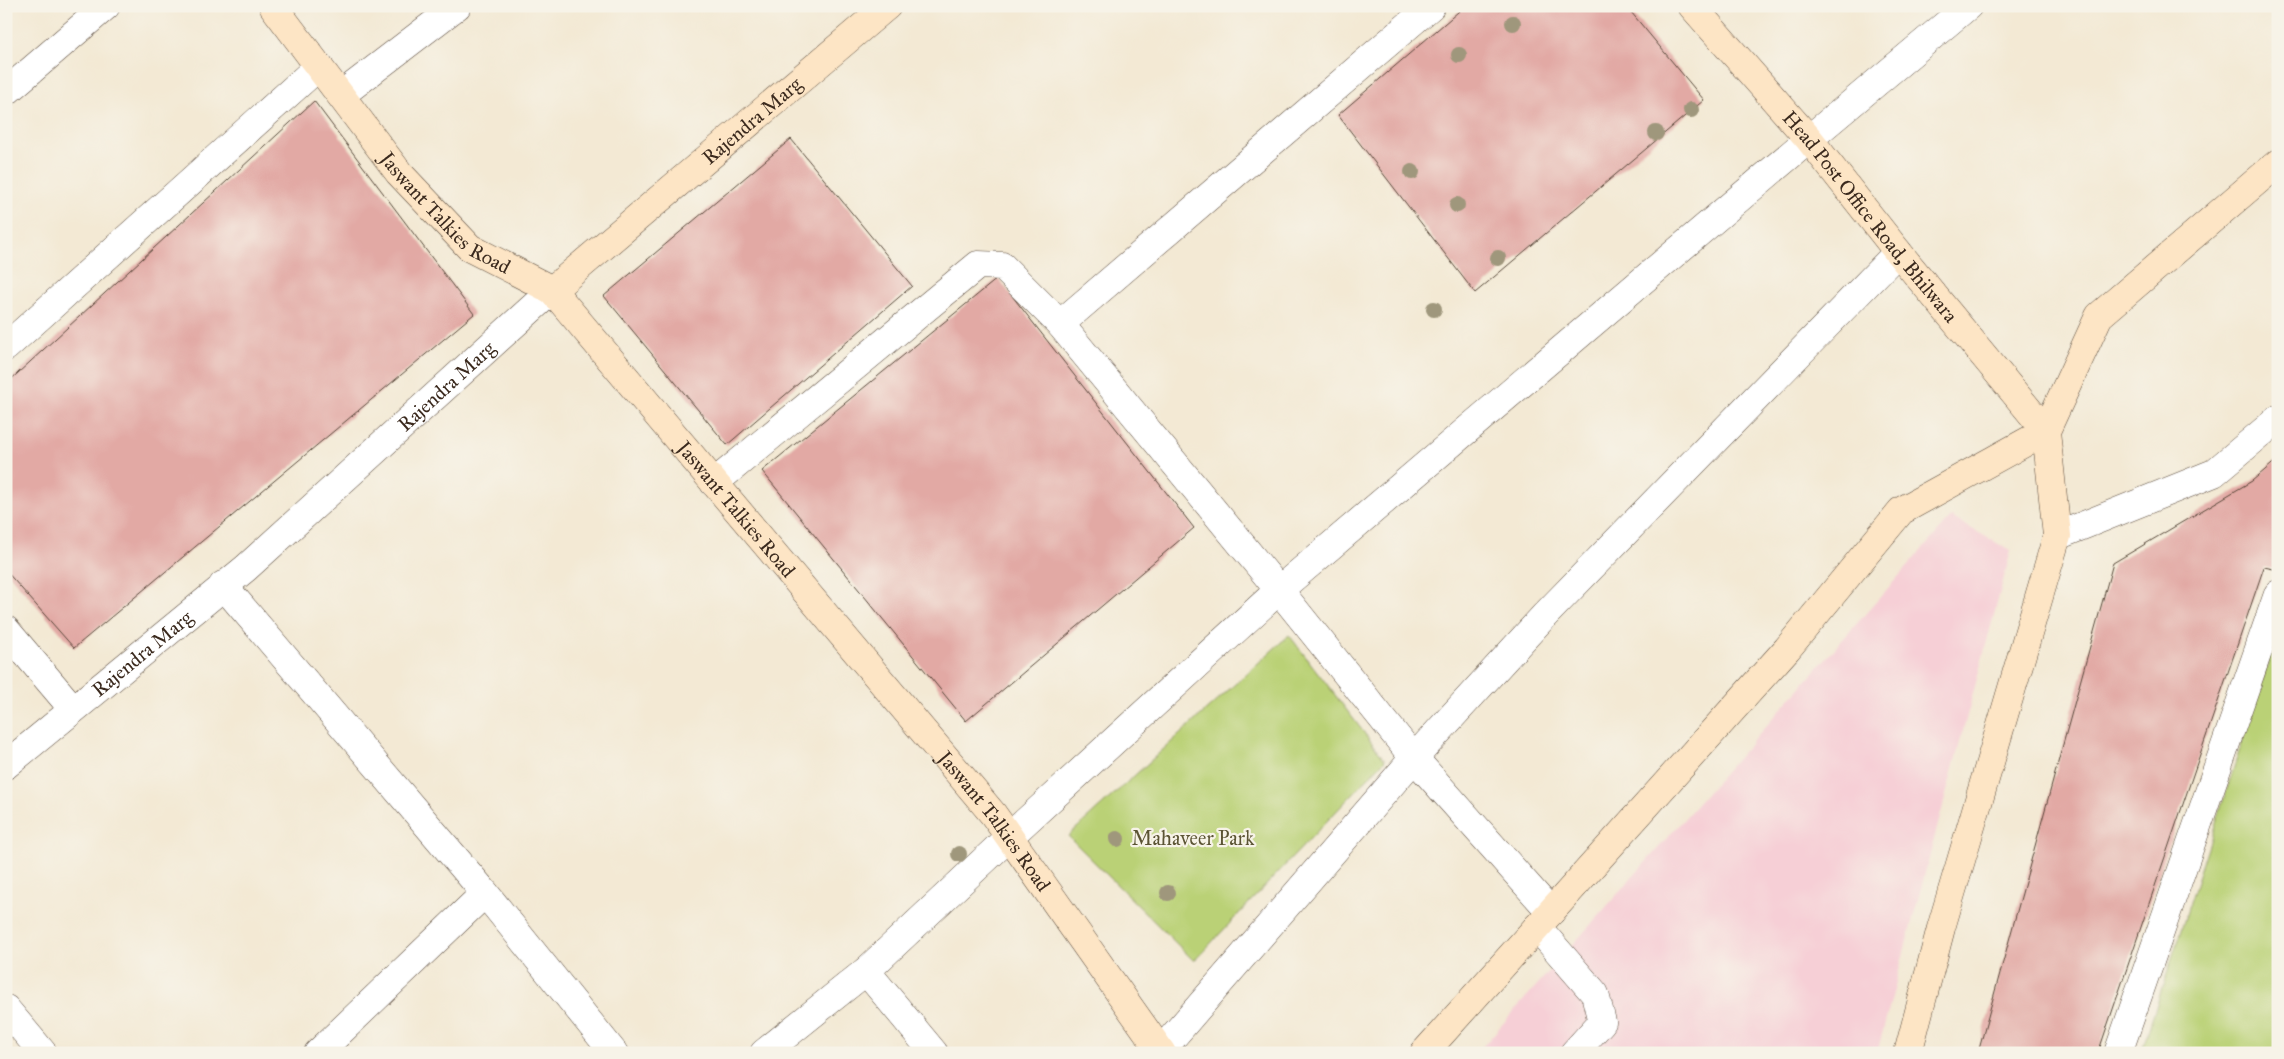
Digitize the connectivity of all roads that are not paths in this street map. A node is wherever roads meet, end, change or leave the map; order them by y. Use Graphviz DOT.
graph roads {
  1 [pos="106,6"];
  2 [pos="273,6"];
  3 [pos="457,6"];
  4 [pos="887,6"];
  5 [pos="1431,6"];
  6 [pos="1692,6"];
  7 [pos="1968,6"];
  8 [pos="319,66"];
  9 [pos="6,92"];
  10 [pos="341,95"];
  11 [pos="1809,139"];
  12 [pos="2278,164"];
  13 [pos="1898,252"];
  14 [pos="552,290"];
  15 [pos="1060,324"];
  16 [pos="6,347"];
  17 [pos="2278,419"];
  18 [pos="2046,431"];
  19 [pos="714,482"];
  20 [pos="2057,536"];
  21 [pos="223,585"];
  22 [pos="1279,590"];
  23 [pos="2278,594"];
  24 [pos="6,630"];
  25 [pos="73,709"];
  26 [pos="1414,758"];
  27 [pos="6,765"];
  28 [pos="1009,837"];
  29 [pos="485,893"];
  30 [pos="1544,919"];
  31 [pos="866,971"];
  32 [pos="6,1009"];
  33 [pos="1161,1052"];
  34 [pos="43,1053"];
  35 [pos="318,1053"];
  36 [pos="614,1053"];
  37 [pos="764,1053"];
  38 [pos="934,1053"];
  39 [pos="1424,1053"];
  40 [pos="1574,1053"];
  41 [pos="1908,1053"];
  42 [pos="2118,1053"];
  1 -- 9 [label="street"];
  2 -- 8 [label="street, Jaswant Talkies Road"];
  3 -- 10 [label="street"];
  4 -- 14 [label="street, Rajendra Marg"];
  5 -- 15 [label="street"];
  6 -- 11 [label="street, Head Post Office Road, Bhilwara"];
  7 -- 11 [label="street"];
  8 -- 10 [label="street, Jaswant Talkies Road"];
  8 -- 16 [label="street"];
  10 -- 14 [label="street, Jaswant Talkies Road"];
  11 -- 13 [label="street, Head Post Office Road, Bhilwara"];
  11 -- 22 [label="street"];
  12 -- 18 [label="street"];
  13 -- 18 [label="street, Head Post Office Road, Bhilwara"];
  13 -- 26 [label="street"];
  14 -- 19 [label="street, Jaswant Talkies Road"];
  14 -- 21 [label="street, Rajendra Marg"];
  15 -- 19 [label="street"];
  15 -- 22 [label="street"];
  17 -- 20 [label="street"];
  18 -- 20 [label="street"];
  18 -- 30 [label="street"];
  19 -- 28 [label="street, Jaswant Talkies Road"];
  20 -- 41 [label="street"];
  21 -- 25 [label="street, Rajendra Marg"];
  21 -- 29 [label="street"];
  22 -- 26 [label="street"];
  22 -- 28 [label="street"];
  23 -- 42 [label="street"];
  24 -- 25 [label="street"];
  25 -- 27 [label="street, Rajendra Marg"];
  26 -- 30 [label="street"];
  26 -- 33 [label="street"];
  28 -- 31 [label="street"];
  28 -- 33 [label="street, Jaswant Talkies Road"];
  29 -- 35 [label="street"];
  29 -- 36 [label="street"];
  30 -- 39 [label="street"];
  30 -- 40 [label="street"];
  31 -- 37 [label="street"];
  31 -- 38 [label="street"];
  32 -- 34 [label="street"];
}
